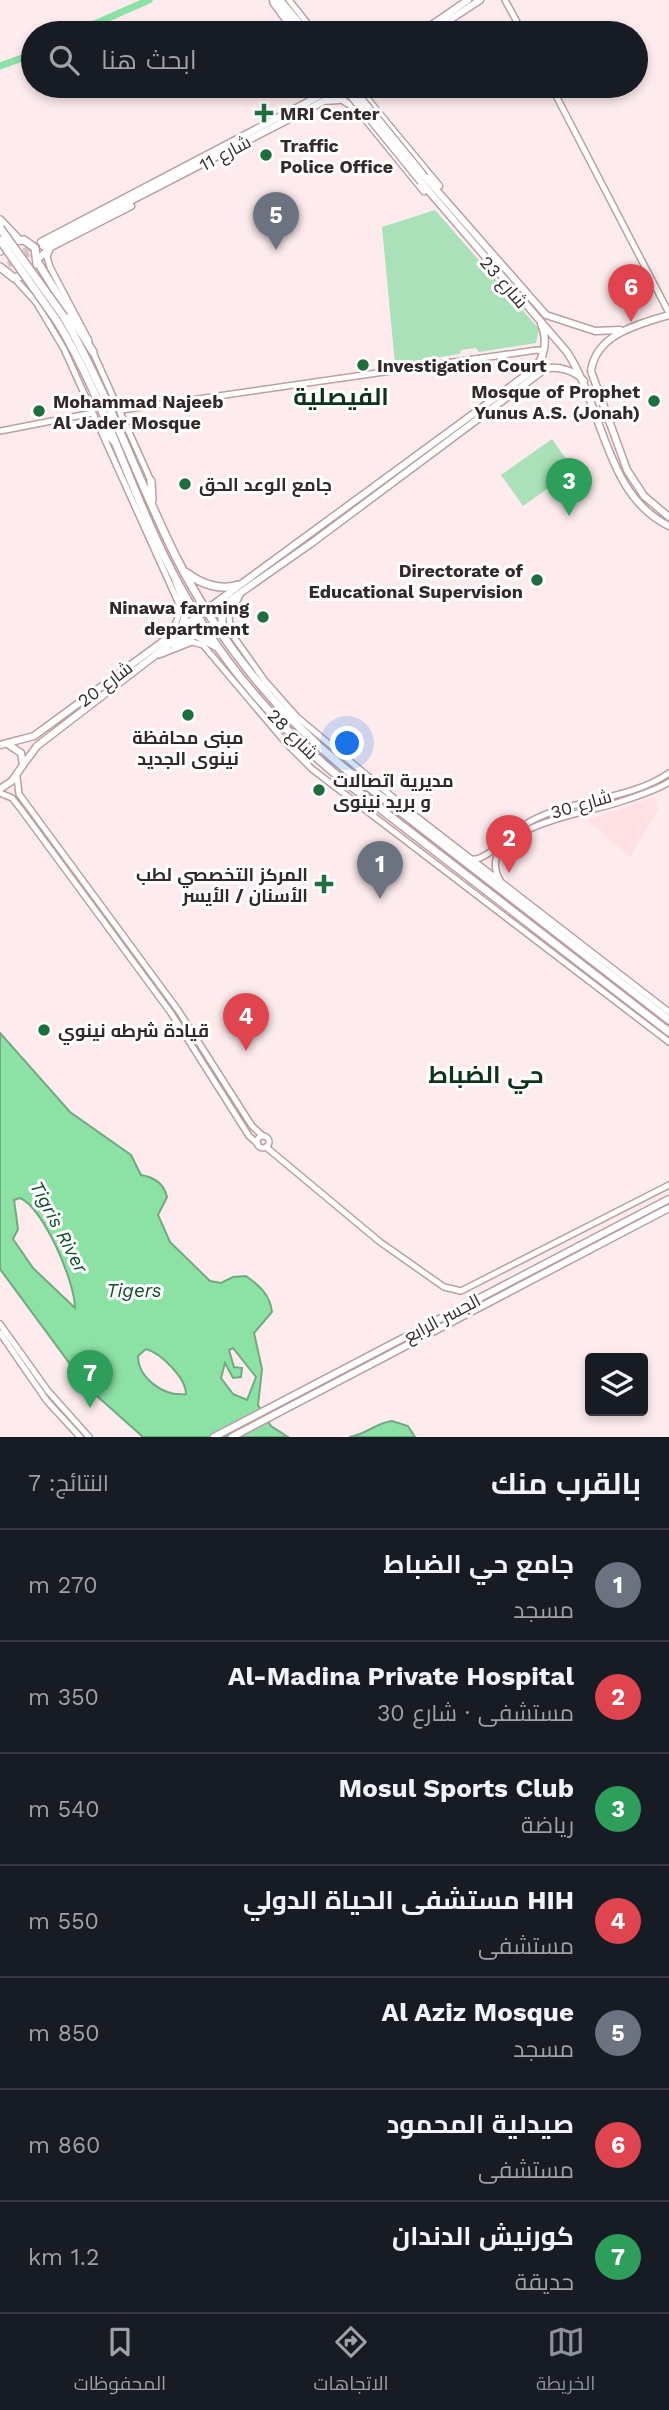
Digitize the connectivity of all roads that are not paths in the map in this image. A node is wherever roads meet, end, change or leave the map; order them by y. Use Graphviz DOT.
graph roads {
  1 [pos="272,0"];
  2 [pos="280,0"];
  3 [pos="468,0"];
  4 [pos="480,0"];
  5 [pos="505,0"];
  6 [pos="289,5"];
  7 [pos="287,21"];
  8 [pos="300,21"];
  9 [pos="304,21"];
  10 [pos="437,21"];
  11 [pos="448,21"];
  12 [pos="516,21"];
  13 [pos="316,98"];
  14 [pos="339,98"];
  15 [pos="352,98"];
  16 [pos="353,98"];
  17 [pos="360,98"];
  18 [pos="367,98"];
  19 [pos="557,98"];
  20 [pos="342,101"];
  21 [pos="184,171"];
  22 [pos="423,179"];
  23 [pos="459,213"];
  24 [pos="449,218"];
  25 [pos="0,220"];
  26 [pos="0,228"];
  27 [pos="46,235"];
  28 [pos="0,240"];
  29 [pos="22,240"];
  30 [pos="42,244"];
  31 [pos="52,247"];
  32 [pos="0,251"];
  33 [pos="38,260"];
  34 [pos="0,267"];
  35 [pos="0,276"];
  36 [pos="11,277"];
  37 [pos="669,314"];
  38 [pos="61,319"];
  39 [pos="541,324"];
  40 [pos="629,328"];
  41 [pos="93,352"];
  42 [pos="543,355"];
  43 [pos="584,381"];
  44 [pos="121,411"];
  45 [pos="93,413"];
  46 [pos="0,430"];
  47 [pos="102,430"];
  48 [pos="117,444"];
  49 [pos="621,457"];
  50 [pos="614,461"];
  51 [pos="151,481"];
  52 [pos="153,504"];
  53 [pos="669,517"];
  54 [pos="669,526"];
  55 [pos="181,566"];
  56 [pos="171,578"];
  57 [pos="241,588"];
  58 [pos="232,599"];
  59 [pos="207,612"];
  60 [pos="200,618"];
  61 [pos="181,630"];
  62 [pos="224,636"];
  63 [pos="171,641"];
  64 [pos="224,655"];
  65 [pos="152,658"];
  66 [pos="304,728"];
  67 [pos="294,737"];
  68 [pos="285,743"];
  69 [pos="4,745"];
  70 [pos="23,765"];
  71 [pos="669,773"];
  72 [pos="17,777"];
  73 [pos="669,782"];
  74 [pos="0,791"];
  75 [pos="392,806"];
  76 [pos="386,814"];
  77 [pos="444,842"];
  78 [pos="463,852"];
  79 [pos="434,855"];
  80 [pos="502,882"];
  81 [pos="556,928"];
  82 [pos="545,941"];
  83 [pos="669,1012"];
  84 [pos="669,1020"];
  85 [pos="669,1032"];
  86 [pos="669,1042"];
  87 [pos="262,1136"];
  88 [pos="258,1144"];
  89 [pos="266,1147"];
  90 [pos="669,1185"];
  91 [pos="669,1199"];
  92 [pos="669,1208"];
  93 [pos="468,1309"];
  94 [pos="0,1324"];
  95 [pos="0,1334"];
  96 [pos="80,1437"];
  97 [pos="89,1437"];
  98 [pos="214,1437"];
  99 [pos="232,1437"];
  1 -- 6 [label="main road"];
  1 -- 7 [label="street"];
  2 -- 6 [label="main road"];
  3 -- 10 [label="main road"];
  4 -- 11 [label="main road"];
  5 -- 12 [label="street"];
  6 -- 8 [label="main road"];
  6 -- 9 [label="street"];
  13 -- 21 [label="main road, شارع 11"];
  14 -- 20 [label="main road"];
  15 -- 20 [label="main road"];
  16 -- 22 [label="main road, bridge"];
  17 -- 22 [label="main road, bridge"];
  18 -- 23 [label="main road"];
  19 -- 37 [label="street"];
  20 -- 21 [label="main road, شارع 11"];
  20 -- 24 [label="main road"];
  21 -- 27 [label="main road"];
  21 -- 30 [label="main road"];
  21 -- 31 [label="main road"];
  22 -- 23 [label="main road"];
  22 -- 24 [label="main road"];
  23 -- 40 [label="main road, شارع 23"];
  24 -- 39 [label="main road, شارع 23"];
  25 -- 29 [label="highway"];
  26 -- 38 [label="highway, bridge"];
  27 -- 29 [label="main road"];
  27 -- 31 [label="main road"];
  28 -- 38 [label="highway, bridge"];
  29 -- 32 [label="highway"];
  29 -- 33 [label="highway"];
  31 -- 33 [label="main road"];
  31 -- 41 [label="street"];
  33 -- 36 [label="highway"];
  33 -- 41 [label="highway"];
  34 -- 36 [label="highway"];
  35 -- 36 [label="street"];
  36 -- 45 [label="street"];
  37 -- 40 [label="main road"];
  38 -- 48 [label="highway, شارع 28"];
  38 -- 52 [label="highway, شارع 28"];
  39 -- 42 [label="main road"];
  39 -- 43 [label="main road, شارع 23"];
  40 -- 49 [label="main road"];
  41 -- 44 [label="street"];
  42 -- 44 [label="street"];
  42 -- 57 [label="main road"];
  43 -- 50 [label="main road, شارع 23"];
  43 -- 57 [label="main road"];
  44 -- 51 [label="street"];
  45 -- 46 [label="street"];
  45 -- 47 [label="street"];
  47 -- 48 [label="highway"];
  47 -- 56 [label="street"];
  48 -- 56 [label="highway, شارع 28"];
  49 -- 50 [label="main road"];
  49 -- 53 [label="main road"];
  50 -- 54 [label="main road, شارع 23"];
  51 -- 52 [label="highway"];
  52 -- 55 [label="highway, شارع 28"];
  55 -- 57 [label="highway"];
  55 -- 59 [label="highway, شارع 28"];
  56 -- 60 [label="highway, شارع 28"];
  56 -- 61 [label="highway"];
  56 -- 63 [label="street"];
  57 -- 58 [label="main road"];
  57 -- 59 [label="main road"];
  57 -- 66 [label="street"];
  58 -- 59 [label="main road"];
  58 -- 62 [label="highway"];
  59 -- 60 [label="highway"];
  59 -- 62 [label="highway, شارع 28"];
  60 -- 61 [label="main road, شارع 20"];
  60 -- 63 [label="main road, شارع 20"];
  60 -- 64 [label="highway, شارع 28"];
  61 -- 63 [label="main road, شارع 20"];
  62 -- 66 [label="highway, شارع 28"];
  63 -- 64 [label="highway"];
  63 -- 65 [label="main road, شارع 20"];
  63 -- 69 [label="main road, شارع 20"];
  64 -- 67 [label="highway, شارع 28"];
  65 -- 68 [label="street"];
  65 -- 70 [label="main road, شارع 20"];
  66 -- 75 [label="highway, شارع 28"];
  66 -- 77 [label="street"];
  67 -- 68 [label="highway"];
  67 -- 76 [label="highway, شارع 28"];
  68 -- 79 [label="street"];
  69 -- 70 [label="main road"];
  70 -- 72 [label="main road, شارع 20"];
  71 -- 78 [label="street, شارع 30"];
  72 -- 74 [label="main road"];
  72 -- 87 [label="street"];
  73 -- 80 [label="street, شارع 30"];
  74 -- 88 [label="street"];
  75 -- 76 [label="highway"];
  75 -- 77 [label="highway, شارع 28"];
  76 -- 79 [label="highway, شارع 28"];
  77 -- 78 [label="street"];
  77 -- 81 [label="highway, شارع 28"];
  78 -- 80 [label="street"];
  79 -- 82 [label="highway, شارع 28"];
  80 -- 81 [label="street"];
  81 -- 83 [label="street"];
  81 -- 84 [label="highway, شارع 28"];
  82 -- 85 [label="highway, شارع 28"];
  82 -- 86 [label="street"];
  87 -- 88 [label="street"];
  87 -- 89 [label="street"];
  88 -- 89 [label="street"];
  89 -- 90 [label="street"];
  91 -- 93 [label="main road, الجسر الرابع"];
  92 -- 93 [label="main road, الجسر الرابع"];
  93 -- 98 [label="main road, الجسر الرابع"];
  93 -- 99 [label="main road, الجسر الرابع"];
  94 -- 97 [label="street"];
  95 -- 96 [label="street"];
}
